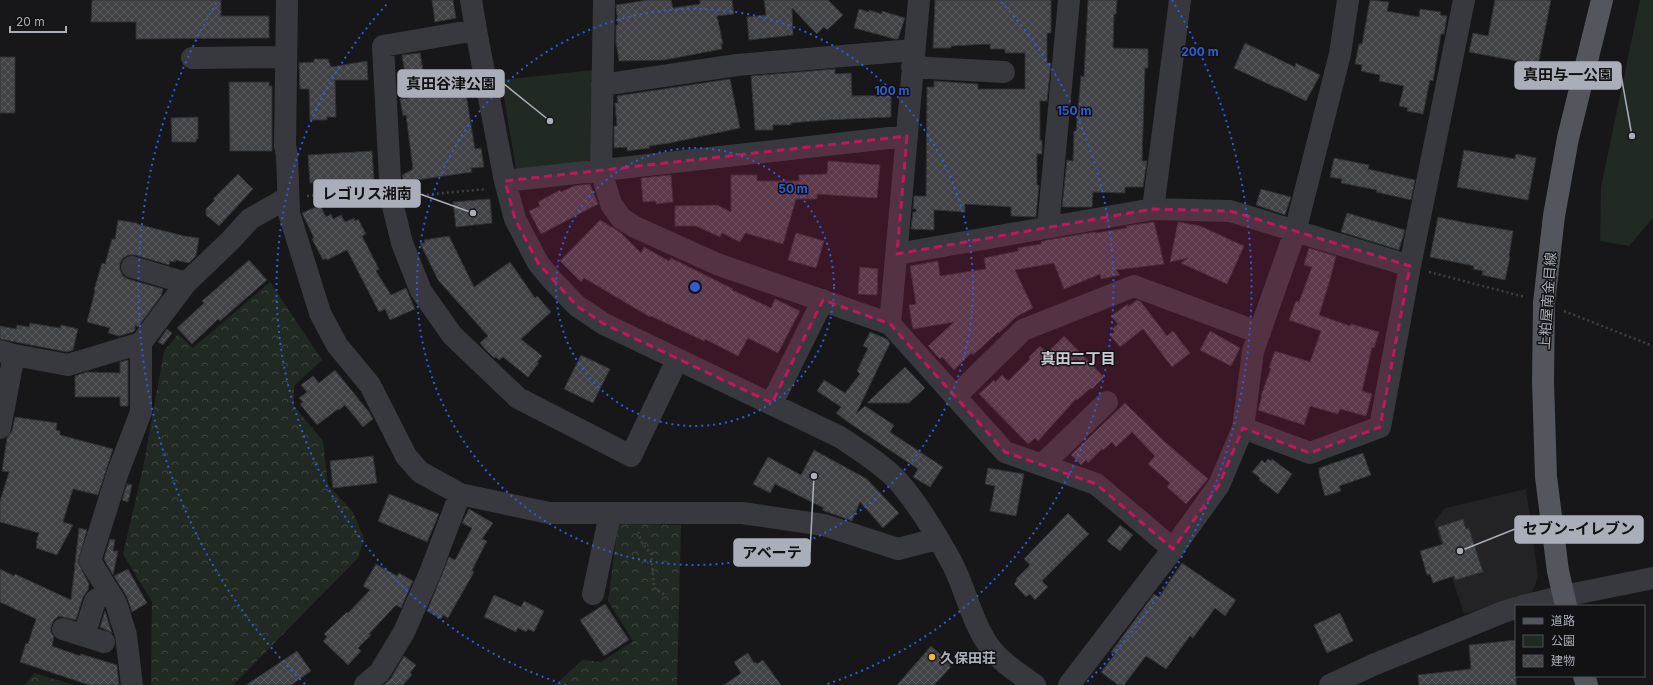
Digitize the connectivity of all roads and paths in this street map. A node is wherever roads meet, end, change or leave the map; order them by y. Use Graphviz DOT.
graph roads {
  1 [pos="287,0"];
  2 [pos="472,0"];
  3 [pos="604,0"];
  4 [pos="919,0"];
  5 [pos="1069,0"];
  6 [pos="1180,0"];
  7 [pos="1348,0"];
  8 [pos="1602,0"];
  9 [pos="1459,1"];
  10 [pos="476,30"];
  11 [pos="286,57"];
  12 [pos="192,58"];
  13 [pos="913,58"];
  14 [pos="1004,72"];
  15 [pos="602,85"];
  16 [pos="907,136"];
  17 [pos="601,171"];
  18 [pos="496,185"];
  19 [pos="391,193"];
  20 [pos="287,198"];
  21 [pos="1153,209"];
  22 [pos="1048,228"];
  23 [pos="1295,232"];
  24 [pos="896,254"];
  25 [pos="1410,266"];
  26 [pos="132,267"];
  27 [pos="1444,275"];
  28 [pos="186,283"];
  29 [pos="1528,298"];
  30 [pos="823,300"];
  31 [pos="1561,310"];
  32 [pos="890,324"];
  33 [pos="1260,333"];
  34 [pos="141,343"];
  35 [pos="1653,346"];
  36 [pos="7,353"];
  37 [pos="677,360"];
  38 [pos="955,397"];
  39 [pos="1107,402"];
  40 [pos="772,403"];
  41 [pos="0,428"];
  42 [pos="1243,428"];
  43 [pos="1042,465"];
  44 [pos="460,494"];
  45 [pos="632,513"];
  46 [pos="610,514"];
  47 [pos="937,539"];
  48 [pos="1173,549"];
  49 [pos="1653,578"];
  50 [pos="108,591"];
  51 [pos="593,594"];
  52 [pos="665,595"];
  53 [pos="1565,601"];
  54 [pos="1531,605"];
  55 [pos="1515,608"];
  56 [pos="63,629"];
  57 [pos="1365,677"];
  58 [pos="132,685"];
  59 [pos="365,685"];
  60 [pos="1035,685"];
  61 [pos="1069,685"];
  62 [pos="1330,685"];
  1 -- 11 [label="street"];
  2 -- 10 [label="street"];
  3 -- 15 [label="street"];
  4 -- 13 [label="street"];
  5 -- 22 [label="street"];
  6 -- 21 [label="street"];
  7 -- 23 [label="street"];
  8 -- 53 [label="main road, 上粕屋南金目線"];
  9 -- 25 [label="street"];
  10 -- 18 [label="street"];
  10 -- 19 [label="street"];
  11 -- 12 [label="street"];
  11 -- 20 [label="street"];
  13 -- 14 [label="street"];
  13 -- 15 [label="street"];
  13 -- 16 [label="street"];
  15 -- 17 [label="street"];
  16 -- 17 [label="street"];
  16 -- 24 [label="street"];
  17 -- 18 [label="street"];
  17 -- 30 [label="street"];
  18 -- 19 [label="path"];
  18 -- 37 [label="street"];
  19 -- 20 [label="path"];
  19 -- 37 [label="street"];
  20 -- 28 [label="street"];
  20 -- 44 [label="street"];
  21 -- 22 [label="street"];
  21 -- 23 [label="street"];
  22 -- 24 [label="street"];
  23 -- 25 [label="street"];
  23 -- 33 [label="street"];
  24 -- 32 [label="street"];
  25 -- 42 [label="street"];
  26 -- 28 [label="street"];
  27 -- 29 [label="path"];
  28 -- 34 [label="street"];
  30 -- 32 [label="street"];
  30 -- 40 [label="street"];
  31 -- 35 [label="path"];
  32 -- 38 [label="street"];
  33 -- 38 [label="street"];
  33 -- 42 [label="street"];
  34 -- 36 [label="street"];
  34 -- 50 [label="street"];
  36 -- 41 [label="street"];
  37 -- 40 [label="street"];
  38 -- 43 [label="street"];
  39 -- 43 [label="street"];
  40 -- 47 [label="street"];
  42 -- 48 [label="street"];
  43 -- 48 [label="street"];
  44 -- 46 [label="street"];
  44 -- 59 [label="street"];
  45 -- 46 [label="street"];
  45 -- 47 [label="street"];
  45 -- 52 [label="path"];
  46 -- 51 [label="street"];
  47 -- 60 [label="street"];
  48 -- 61 [label="street"];
  49 -- 53 [label="street"];
  50 -- 56 [label="street"];
  50 -- 58 [label="street"];
  53 -- 54 [label="street"];
  55 -- 57 [label="street"];
  57 -- 62 [label="street"];
}
